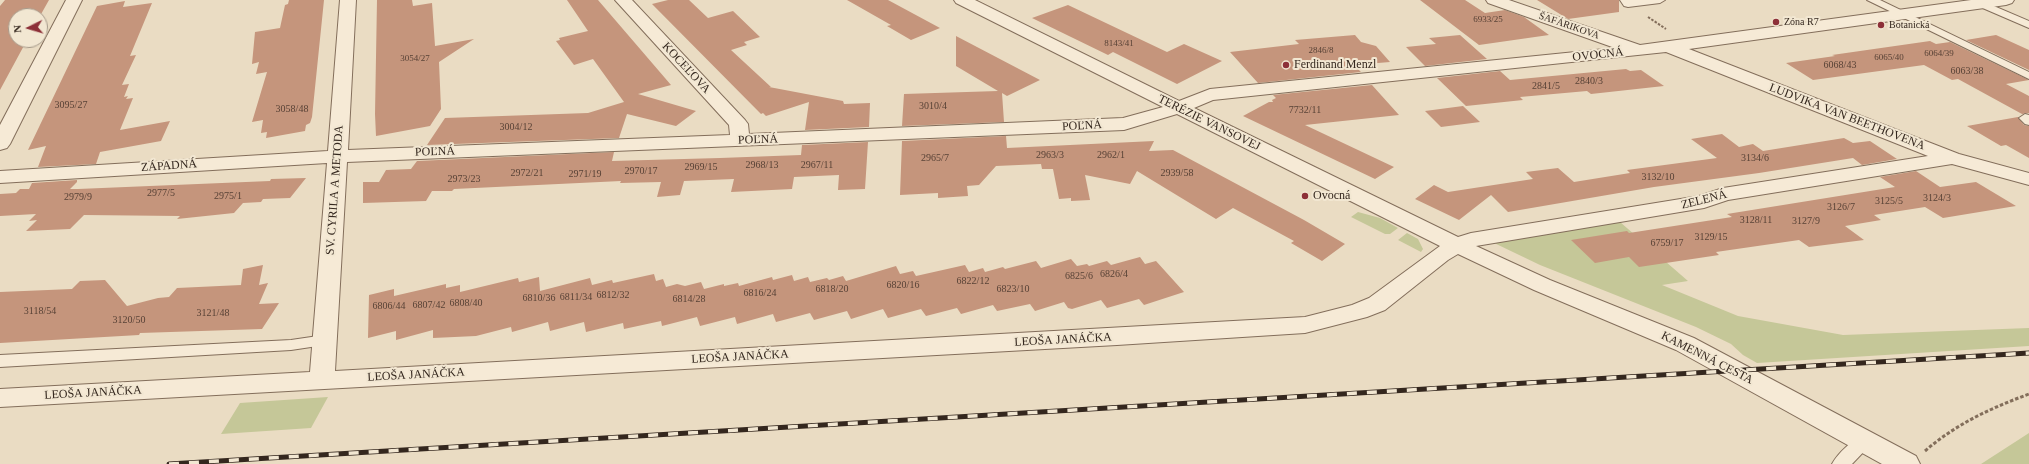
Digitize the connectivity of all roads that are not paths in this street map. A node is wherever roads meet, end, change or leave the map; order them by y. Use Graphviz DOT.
graph roads {
  1 [pos="74,0"];
  2 [pos="348,0"];
  3 [pos="623,0"];
  4 [pos="962,0"];
  5 [pos="1494,0"];
  6 [pos="1660,0"];
  7 [pos="1872,0"];
  8 [pos="2006,0"];
  9 [pos="1626,2"];
  10 [pos="1982,4"];
  11 [pos="1904,14"];
  12 [pos="2029,26"];
  13 [pos="1669,47"];
  14 [pos="1639,51"];
  15 [pos="2029,76"];
  16 [pos="1177,108"];
  17 [pos="738,140"];
  18 [pos="0,144"];
  19 [pos="337,156"];
  20 [pos="1952,158"];
  21 [pos="0,177"];
  22 [pos="2029,179"];
  23 [pos="1457,246"];
  24 [pos="326,340"];
  25 [pos="0,361"];
  26 [pos="322,380"];
  27 [pos="0,398"];
  28 [pos="1864,442"];
  29 [pos="1915,458"];
  30 [pos="1841,464"];
  1 -- 18 [label="street"];
  2 -- 19 [label="street, SV. CYRILA A METODA"];
  3 -- 17 [label="street, KOCEĽOVA"];
  4 -- 16 [label="street, TERÉZIE VANSOVEJ"];
  5 -- 14 [label="street, ŠAFÁRIKOVA"];
  6 -- 9 [label="lane"];
  7 -- 11 [label="lane"];
  8 -- 10 [label="street"];
  10 -- 11 [label="street"];
  10 -- 12 [label="lane"];
  11 -- 13 [label="street"];
  11 -- 15 [label="lane"];
  13 -- 14 [label="street, ŠAFÁRIKOVA"];
  13 -- 20 [label="street, LUDVIKA VAN BEETHOVENA"];
  14 -- 16 [label="street, OVOCNÁ"];
  16 -- 17 [label="street, POĽNÁ"];
  16 -- 23 [label="street, TERÉZIE VANSOVEJ"];
  17 -- 19 [label="street, POĽNÁ"];
  19 -- 21 [label="street, ZÁPADNÁ"];
  19 -- 24 [label="street, SV. CYRILA A METODA"];
  20 -- 22 [label="street, LUDVIKA VAN BEETHOVENA"];
  20 -- 23 [label="street, ZELENÁ"];
  23 -- 26 [label="street, LEOŠA JANÁČKA"];
  23 -- 28 [label="street, KAMENNÁ CESTA"];
  24 -- 25 [label="lane"];
  24 -- 26 [label="street, SV. CYRILA A METODA"];
  26 -- 27 [label="street, LEOŠA JANÁČKA"];
  28 -- 29 [label="street, KAMENNÁ CESTA"];
  28 -- 30 [label="lane"];
}
